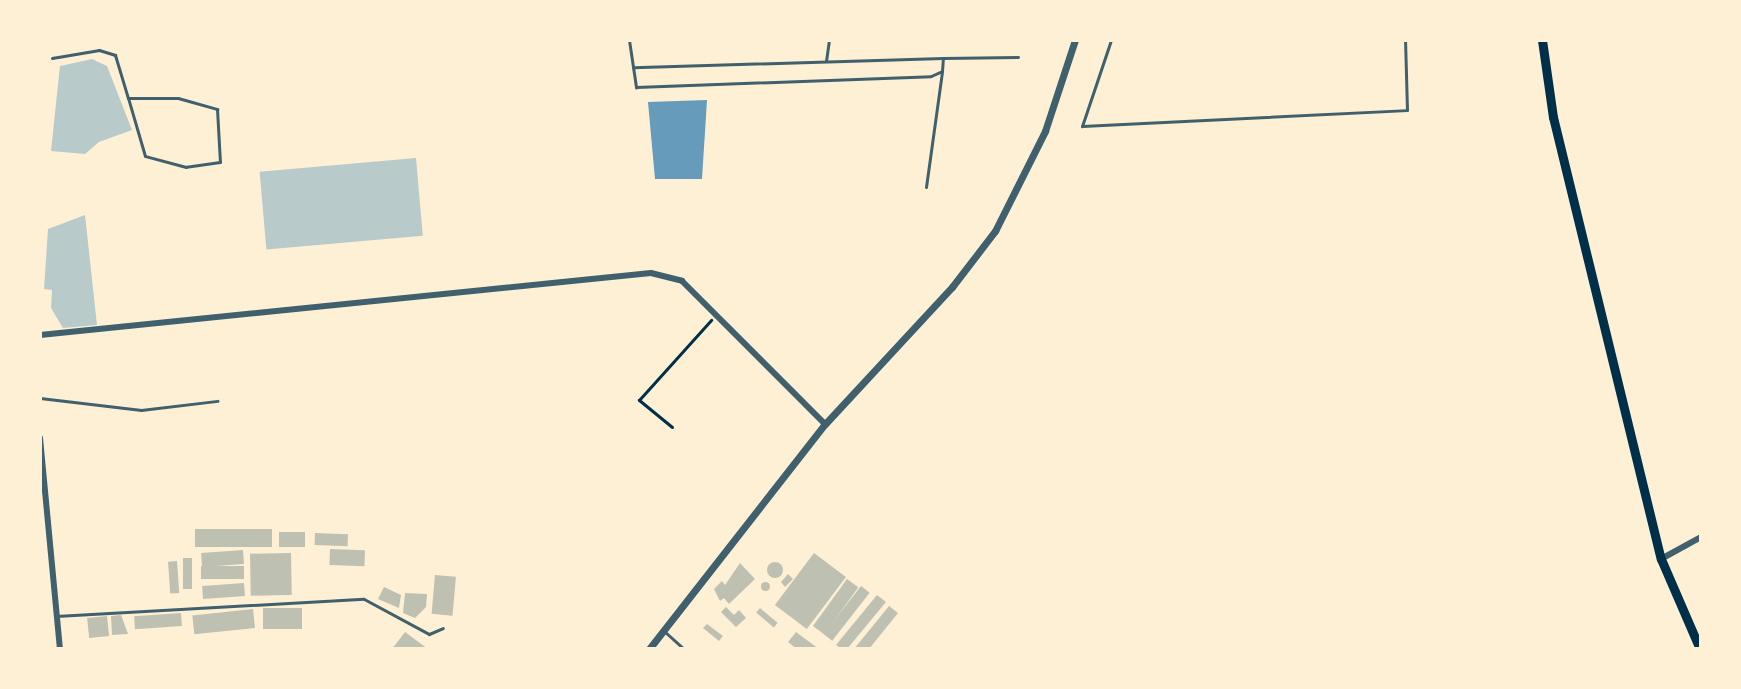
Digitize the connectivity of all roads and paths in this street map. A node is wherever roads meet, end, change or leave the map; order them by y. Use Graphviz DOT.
graph roads {
  1 [pos="629,40"];
  2 [pos="829,40"];
  3 [pos="1075,40"];
  4 [pos="1111,40"];
  5 [pos="1405,40"];
  6 [pos="1542,40"];
  7 [pos="1018,57"];
  8 [pos="52,58"];
  9 [pos="943,58"];
  10 [pos="826,61"];
  11 [pos="633,67"];
  12 [pos="942,71"];
  13 [pos="128,98"];
  14 [pos="926,187"];
  15 [pos="716,315"];
  16 [pos="40,335"];
  17 [pos="40,398"];
  18 [pos="217,401"];
  19 [pos="825,424"];
  20 [pos="672,427"];
  21 [pos="40,438"];
  22 [pos="43,510"];
  23 [pos="1701,537"];
  24 [pos="1661,559"];
  25 [pos="56,616"];
  26 [pos="443,628"];
  27 [pos="663,630"];
  28 [pos="60,649"];
  29 [pos="649,649"];
  30 [pos="684,649"];
  31 [pos="1700,649"];
  1 -- 11 [label="lane"];
  2 -- 10 [label="lane"];
  3 -- 19 [label="street"];
  4 -- 5 [label="lane"];
  6 -- 24 [label="main road"];
  7 -- 9 [label="lane"];
  8 -- 13 [label="lane"];
  9 -- 10 [label="lane"];
  9 -- 12 [label="lane"];
  10 -- 11 [label="lane"];
  11 -- 12 [label="lane"];
  12 -- 14 [label="lane"];
  13 -- 13 [label="lane"];
  15 -- 16 [label="street"];
  15 -- 19 [label="street"];
  15 -- 20 [label="path"];
  17 -- 18 [label="lane"];
  19 -- 27 [label="street"];
  21 -- 22 [label="street"];
  22 -- 25 [label="street"];
  23 -- 24 [label="street"];
  24 -- 31 [label="main road"];
  25 -- 26 [label="lane"];
  25 -- 28 [label="street"];
  27 -- 29 [label="street"];
  27 -- 30 [label="lane"];
}
